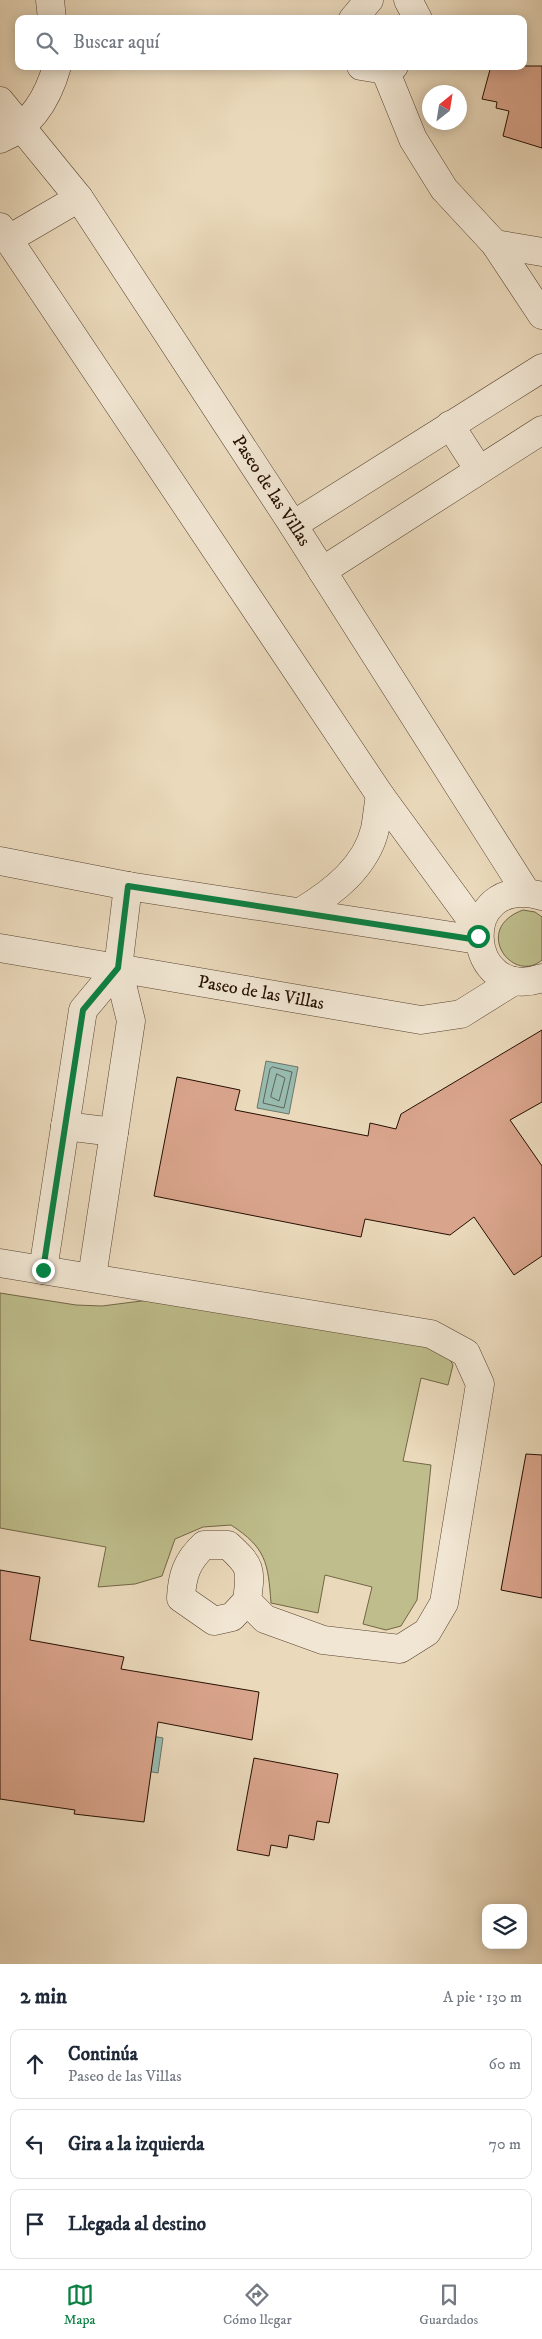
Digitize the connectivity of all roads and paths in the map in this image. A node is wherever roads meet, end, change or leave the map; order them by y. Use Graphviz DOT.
graph roads {
  1 [pos="50,0"];
  2 [pos="369,0"];
  3 [pos="408,0"];
  4 [pos="52,15"];
  5 [pos="356,15"];
  6 [pos="416,15"];
  7 [pos="56,70"];
  8 [pos="381,70"];
  9 [pos="0,101"];
  10 [pos="11,133"];
  11 [pos="79,198"];
  12 [pos="3,234"];
  13 [pos="495,244"];
  14 [pos="542,252"];
  15 [pos="542,315"];
  16 [pos="542,368"];
  17 [pos="450,425"];
  18 [pos="542,430"];
  19 [pos="479,470"];
  20 [pos="293,525"];
  21 [pos="322,571"];
  22 [pos="380,795"];
  23 [pos="0,861"];
  24 [pos="128,886"];
  25 [pos="534,894"];
  26 [pos="302,911"];
  27 [pos="478,934"];
  28 [pos="0,948"];
  29 [pos="118,968"];
  30 [pos="542,978"];
  31 [pos="514,981"];
  32 [pos="65,1126"];
  33 [pos="114,1132"];
  34 [pos="0,1263"];
  35 [pos="43,1270"];
  36 [pos="92,1277"];
  37 [pos="247,1601"];
  1 -- 4 [label="street"];
  2 -- 5 [label="street"];
  3 -- 6 [label="street"];
  7 -- 10 [label="street"];
  8 -- 13 [label="street"];
  9 -- 10 [label="street, Paseo de las Villas"];
  10 -- 11 [label="street, Paseo de las Villas"];
  11 -- 12 [label="street"];
  11 -- 20 [label="street, Paseo de las Villas"];
  12 -- 22 [label="street"];
  13 -- 14 [label="street"];
  13 -- 15 [label="street"];
  16 -- 17 [label="street"];
  17 -- 19 [label="street"];
  17 -- 20 [label="street"];
  18 -- 19 [label="street"];
  19 -- 21 [label="street"];
  20 -- 21 [label="street, Paseo de las Villas"];
  21 -- 25 [label="street, Paseo de las Villas"];
  22 -- 26 [label="street"];
  22 -- 27 [label="street"];
  23 -- 24 [label="street"];
  24 -- 26 [label="street"];
  24 -- 29 [label="street"];
  25 -- 27 [label="street"];
  26 -- 27 [label="street"];
  27 -- 31 [label="street"];
  28 -- 29 [label="street, Paseo de las Villas"];
  29 -- 31 [label="street, Paseo de las Villas"];
  29 -- 32 [label="street"];
  29 -- 33 [label="street"];
  30 -- 31 [label="street"];
  32 -- 33 [label="street"];
  32 -- 35 [label="street"];
  33 -- 36 [label="street"];
  34 -- 35 [label="street"];
  35 -- 36 [label="street"];
  36 -- 37 [label="street"];
}
